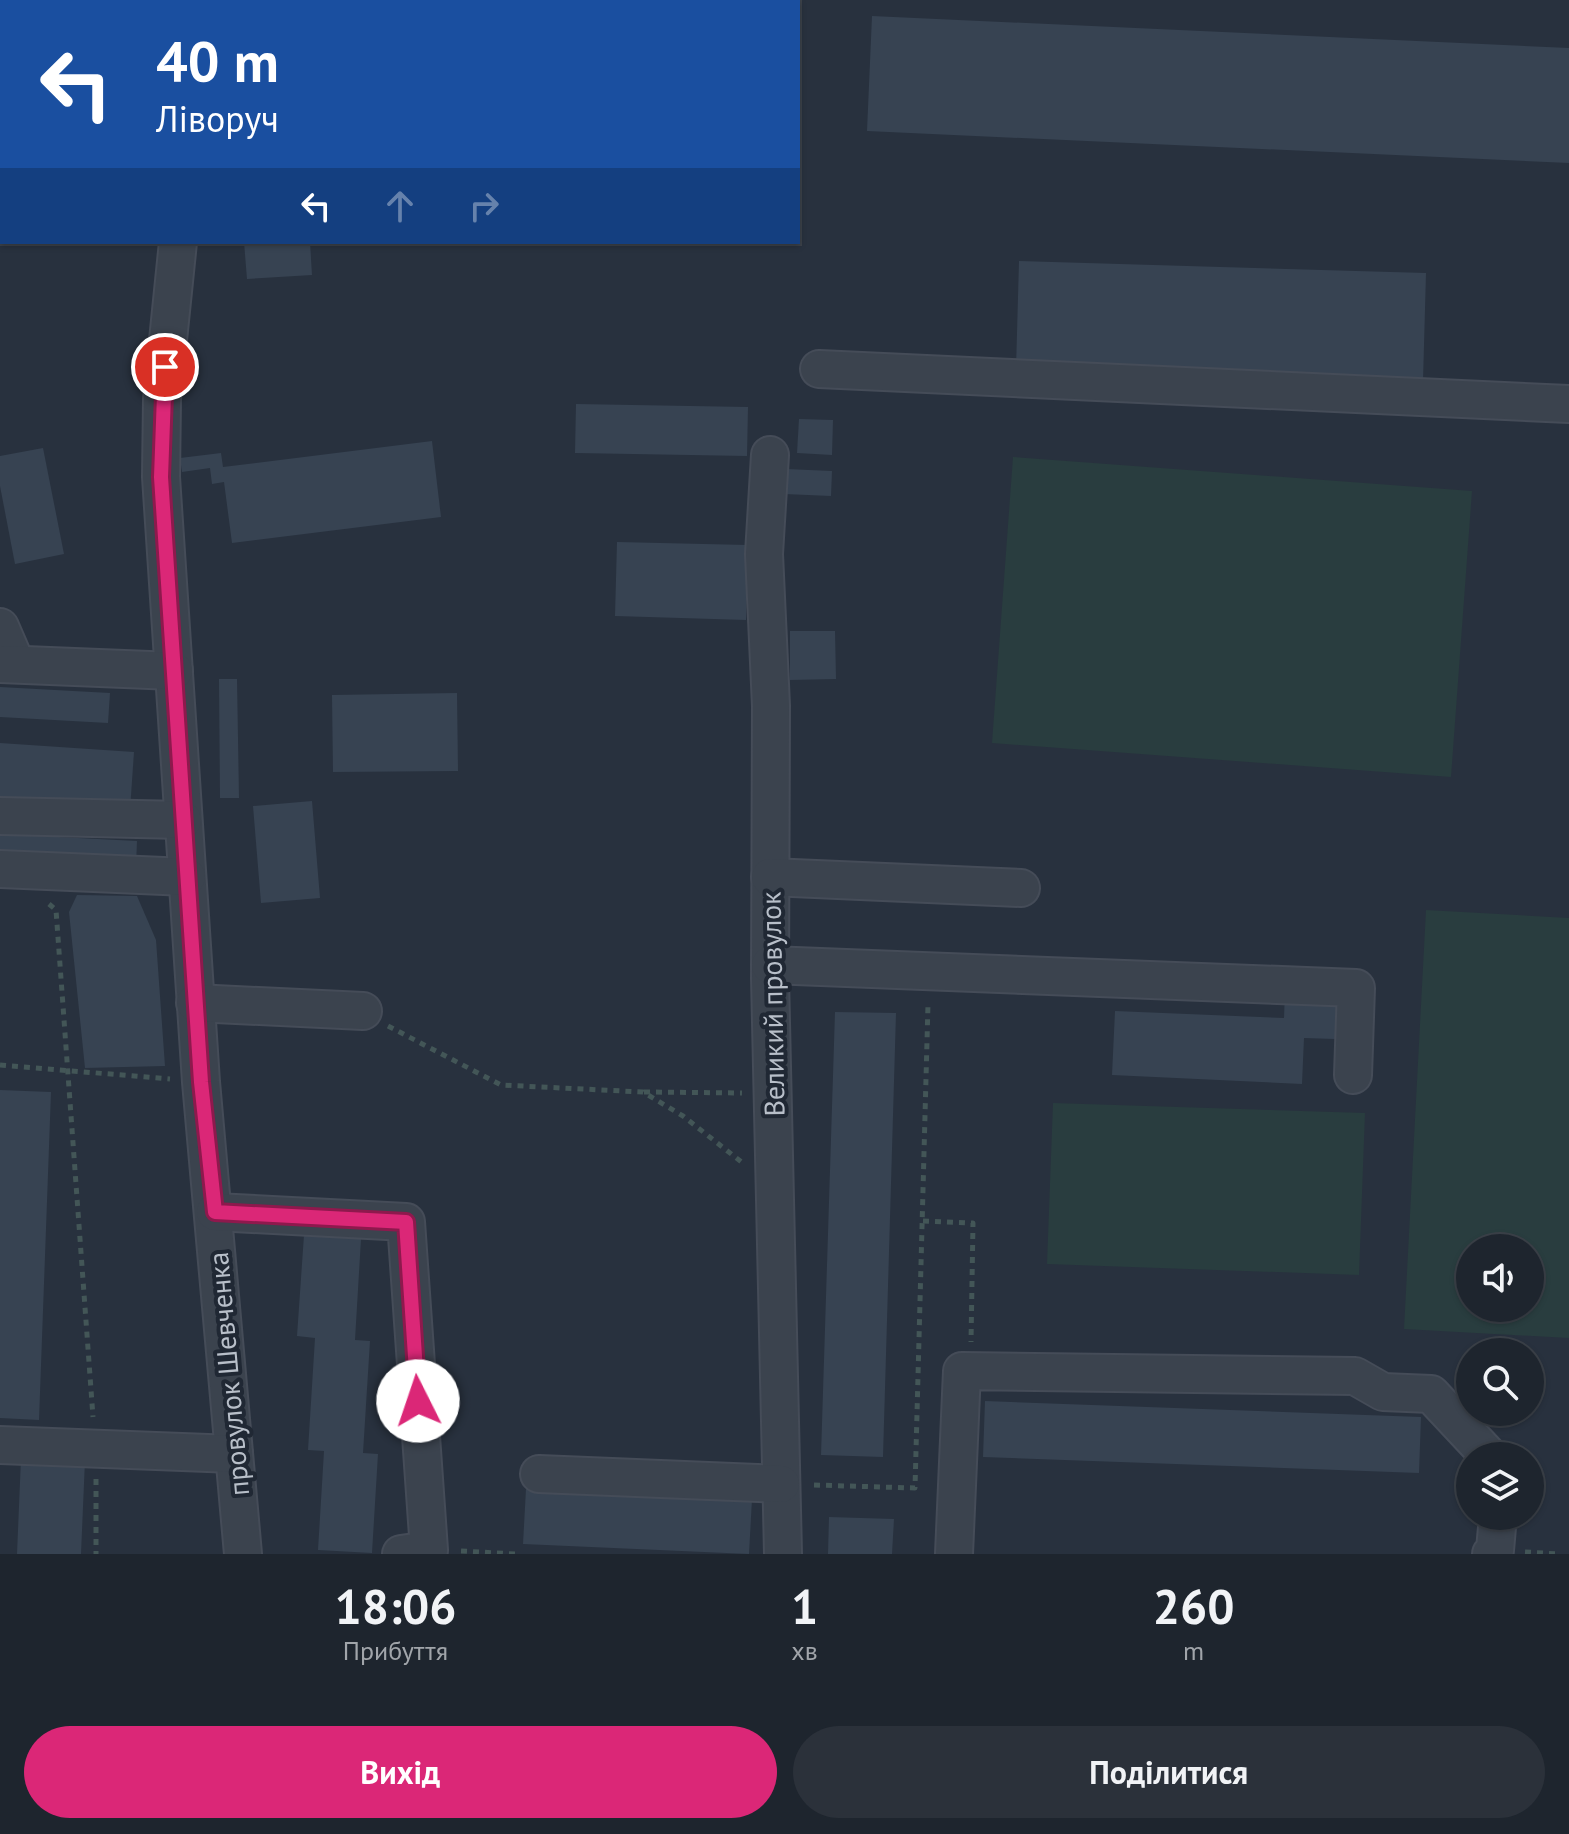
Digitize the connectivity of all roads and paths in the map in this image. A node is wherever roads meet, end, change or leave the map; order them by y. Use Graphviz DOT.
graph roads {
  1 [pos="178,244"];
  2 [pos="819,369"];
  3 [pos="1569,404"];
  4 [pos="770,455"];
  5 [pos="0,627"];
  6 [pos="8,664"];
  7 [pos="174,671"];
  8 [pos="0,816"];
  9 [pos="183,820"];
  10 [pos="0,869"];
  11 [pos="187,877"];
  12 [pos="770,877"];
  13 [pos="1021,888"];
  14 [pos="45,902"];
  15 [pos="770,965"];
  16 [pos="929,970"];
  17 [pos="195,1003"];
  18 [pos="363,1011"];
  19 [pos="0,1065"];
  20 [pos="68,1071"];
  21 [pos="1353,1075"];
  22 [pos="201,1082"];
  23 [pos="643,1092"];
  24 [pos="772,1093"];
  25 [pos="774,1188"];
  26 [pos="215,1212"];
  27 [pos="923,1221"];
  28 [pos="970,1371"];
  29 [pos="1476,1442"];
  30 [pos="0,1445"];
  31 [pos="96,1450"];
  32 [pos="234,1454"];
  33 [pos="539,1474"];
  34 [pos="781,1484"];
  35 [pos="1497,1530"];
  36 [pos="415,1552"];
  37 [pos="96,1554"];
  38 [pos="243,1554"];
  39 [pos="515,1554"];
  40 [pos="783,1554"];
  41 [pos="954,1554"];
  42 [pos="1491,1554"];
  1 -- 7 [label="street, провулок Шевченка"];
  2 -- 3 [label="street"];
  4 -- 12 [label="street, Великий провулок"];
  5 -- 6 [label="street"];
  6 -- 7 [label="street"];
  7 -- 9 [label="street, провулок Шевченка"];
  8 -- 9 [label="street"];
  9 -- 11 [label="street, провулок Шевченка"];
  10 -- 11 [label="street"];
  11 -- 17 [label="street, провулок Шевченка"];
  12 -- 13 [label="street"];
  12 -- 15 [label="street, Великий провулок"];
  14 -- 20 [label="path"];
  15 -- 16 [label="street"];
  15 -- 24 [label="street, Великий провулок"];
  16 -- 21 [label="street"];
  16 -- 27 [label="path"];
  17 -- 18 [label="street"];
  17 -- 22 [label="street, провулок Шевченка"];
  18 -- 23 [label="path"];
  19 -- 20 [label="path"];
  20 -- 22 [label="path"];
  20 -- 31 [label="path"];
  22 -- 26 [label="street, провулок Шевченка"];
  23 -- 24 [label="path"];
  23 -- 25 [label="path"];
  24 -- 25 [label="street, Великий провулок"];
  25 -- 34 [label="street, Великий провулок"];
  26 -- 32 [label="street, провулок Шевченка"];
  26 -- 36 [label="street"];
  27 -- 28 [label="path"];
  27 -- 34 [label="path"];
  28 -- 29 [label="street"];
  28 -- 41 [label="street"];
  30 -- 31 [label="street"];
  31 -- 32 [label="street"];
  31 -- 37 [label="path"];
  32 -- 38 [label="street, провулок Шевченка"];
  33 -- 34 [label="street"];
  34 -- 40 [label="street, Великий провулок"];
  35 -- 42 [label="street"];
  36 -- 39 [label="path"];
}
